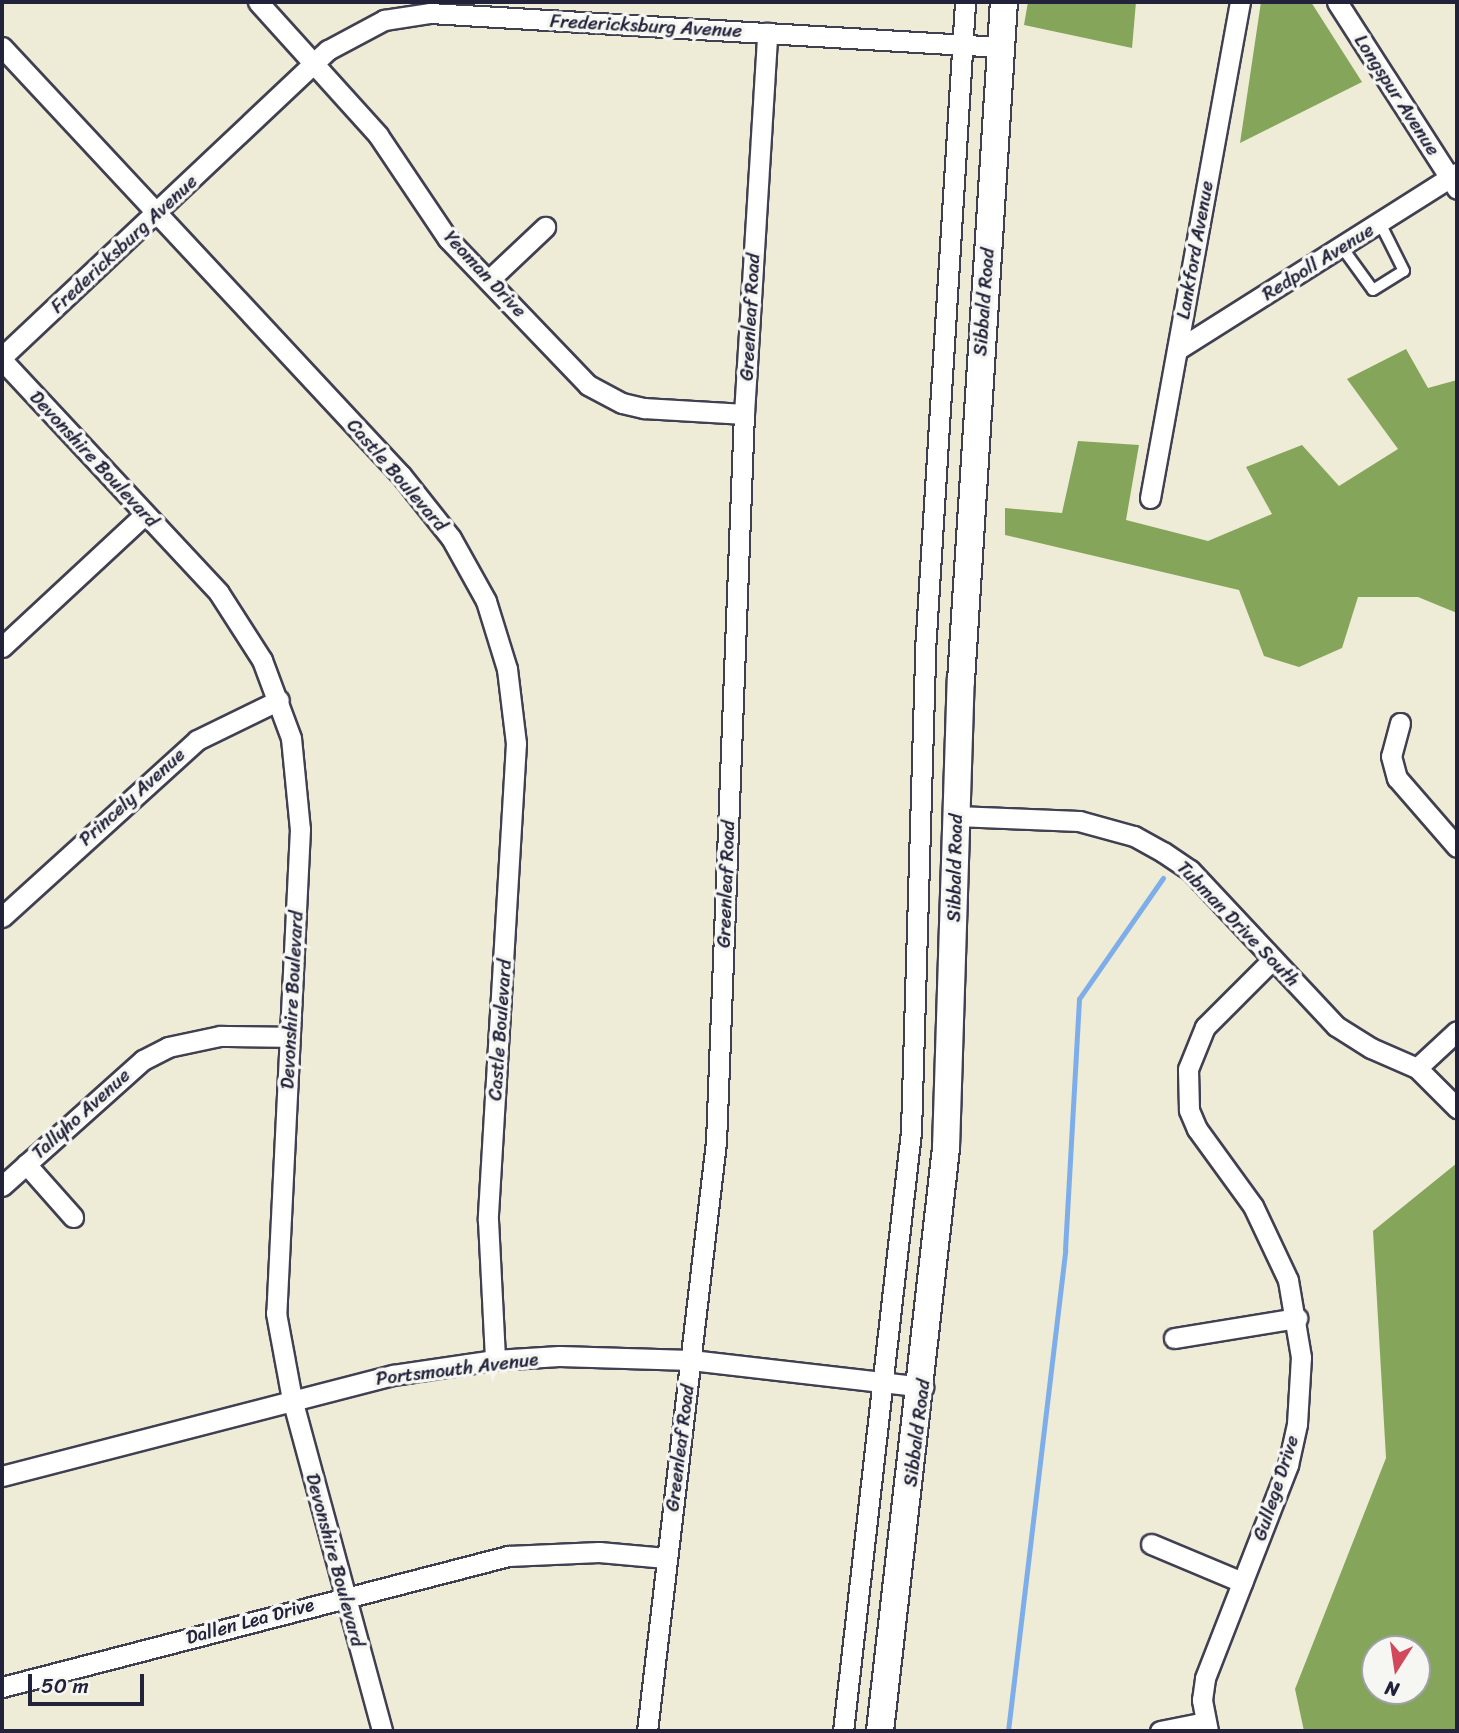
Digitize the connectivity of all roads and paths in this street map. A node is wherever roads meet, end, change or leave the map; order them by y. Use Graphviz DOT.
graph roads {
  1 [pos="258,2"];
  2 [pos="965,2"];
  3 [pos="1004,2"];
  4 [pos="1240,2"];
  5 [pos="1337,2"];
  6 [pos="767,33"];
  7 [pos="963,45"];
  8 [pos="2,47"];
  9 [pos="1001,47"];
  10 [pos="314,63"];
  11 [pos="1455,180"];
  12 [pos="158,214"];
  13 [pos="1381,223"];
  14 [pos="545,227"];
  15 [pos="1341,246"];
  16 [pos="490,279"];
  17 [pos="1177,350"];
  18 [pos="2,359"];
  19 [pos="744,414"];
  20 [pos="1150,498"];
  21 [pos="145,514"];
  22 [pos="2,647"];
  23 [pos="279,700"];
  24 [pos="1400,723"];
  25 [pos="957,816"];
  26 [pos="1457,847"];
  27 [pos="2,917"];
  28 [pos="1273,959"];
  29 [pos="1457,1031"];
  30 [pos="289,1037"];
  31 [pos="1417,1068"];
  32 [pos="1457,1108"];
  33 [pos="26,1164"];
  34 [pos="2,1186"];
  35 [pos="73,1217"];
  36 [pos="1297,1318"];
  37 [pos="1174,1338"];
  38 [pos="495,1360"];
  39 [pos="691,1360"];
  40 [pos="884,1383"];
  41 [pos="923,1387"];
  42 [pos="292,1399"];
  43 [pos="2,1476"];
  44 [pos="1151,1544"];
  45 [pos="666,1558"];
  46 [pos="1242,1582"];
  47 [pos="345,1596"];
  48 [pos="2,1687"];
  49 [pos="1207,1727"];
  50 [pos="382,1731"];
  51 [pos="647,1731"];
  52 [pos="843,1731"];
  53 [pos="880,1731"];
  54 [pos="1160,1731"];
  1 -- 10 [label="street, Yeoman Drive"];
  2 -- 7 [label="street"];
  3 -- 9 [label="street, Sibbald Road"];
  4 -- 17 [label="street, Lankford Avenue"];
  5 -- 11 [label="street, Longspur Avenue"];
  6 -- 7 [label="street, Fredericksburg Avenue"];
  6 -- 10 [label="street, Fredericksburg Avenue"];
  6 -- 19 [label="street, Greenleaf Road"];
  7 -- 9 [label="street, Fredericksburg Avenue"];
  7 -- 40 [label="street"];
  8 -- 12 [label="street, Castle Boulevard"];
  9 -- 25 [label="street, Sibbald Road"];
  10 -- 12 [label="street, Fredericksburg Avenue"];
  10 -- 16 [label="street, Yeoman Drive"];
  11 -- 13 [label="street, Redpoll Avenue"];
  12 -- 18 [label="street, Fredericksburg Avenue"];
  12 -- 38 [label="street, Castle Boulevard"];
  13 -- 15 [label="street, Redpoll Avenue"];
  13 -- 15 [label="lane"];
  14 -- 16 [label="street"];
  15 -- 17 [label="street, Redpoll Avenue"];
  16 -- 19 [label="street, Yeoman Drive"];
  17 -- 20 [label="street, Lankford Avenue"];
  18 -- 21 [label="street, Devonshire Boulevard"];
  19 -- 39 [label="street, Greenleaf Road"];
  21 -- 22 [label="street"];
  21 -- 23 [label="street, Devonshire Boulevard"];
  23 -- 27 [label="street, Princely Avenue"];
  23 -- 30 [label="street, Devonshire Boulevard"];
  24 -- 26 [label="street"];
  25 -- 28 [label="street, Tubman Drive South"];
  25 -- 41 [label="street, Sibbald Road"];
  28 -- 31 [label="street, Tubman Drive South"];
  28 -- 36 [label="street, Gullege Drive"];
  29 -- 31 [label="street"];
  30 -- 33 [label="street, Tallyho Avenue"];
  30 -- 42 [label="street, Devonshire Boulevard"];
  31 -- 32 [label="street"];
  33 -- 34 [label="street, Tallyho Avenue"];
  33 -- 35 [label="street"];
  36 -- 37 [label="street"];
  36 -- 46 [label="street, Gullege Drive"];
  38 -- 39 [label="street, Portsmouth Avenue"];
  38 -- 42 [label="street, Portsmouth Avenue"];
  39 -- 40 [label="street, Portsmouth Avenue"];
  39 -- 45 [label="street, Greenleaf Road"];
  40 -- 41 [label="street, Portsmouth Avenue"];
  40 -- 52 [label="street"];
  41 -- 53 [label="street, Sibbald Road"];
  42 -- 43 [label="street, Portsmouth Avenue"];
  42 -- 47 [label="street, Devonshire Boulevard"];
  44 -- 46 [label="street"];
  45 -- 47 [label="street, Dallen Lea Drive"];
  45 -- 51 [label="street, Greenleaf Road"];
  46 -- 49 [label="street, Gullege Drive"];
  47 -- 48 [label="street, Dallen Lea Drive"];
  47 -- 50 [label="street, Devonshire Boulevard"];
  49 -- 54 [label="street"];
}
